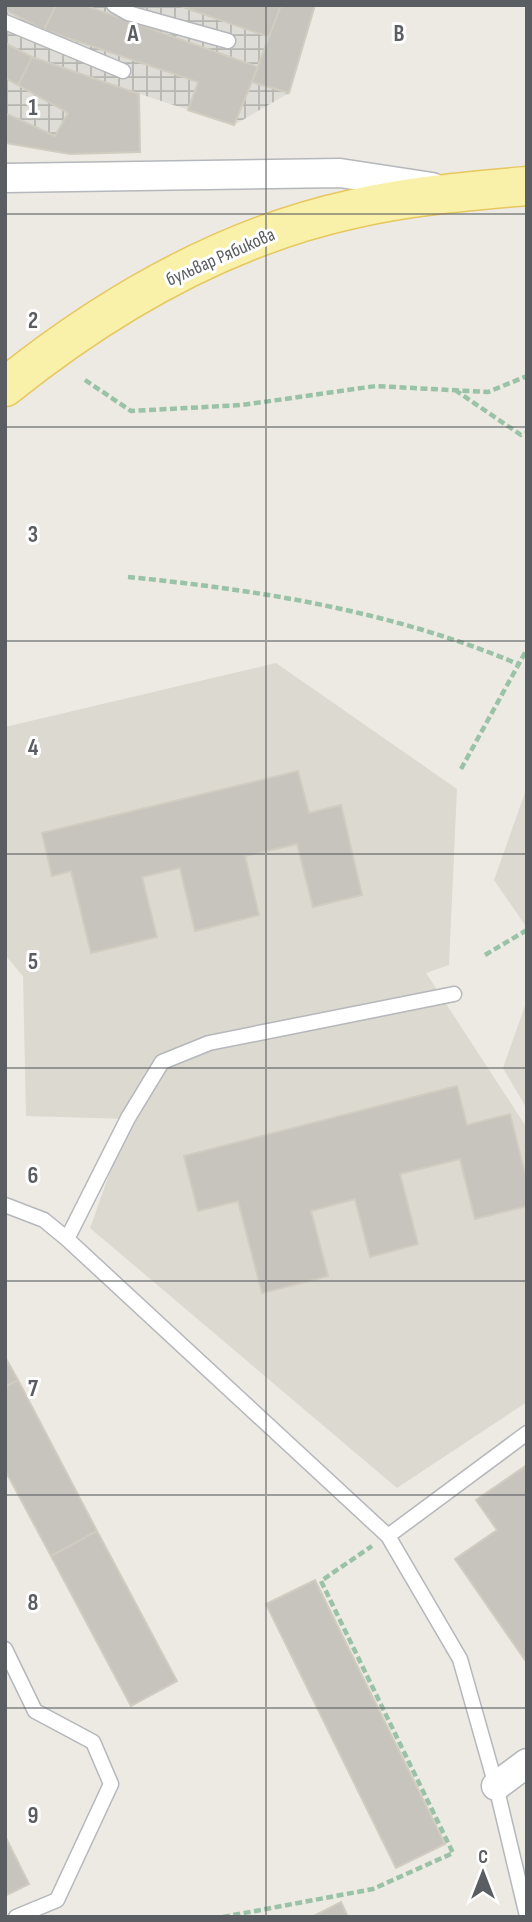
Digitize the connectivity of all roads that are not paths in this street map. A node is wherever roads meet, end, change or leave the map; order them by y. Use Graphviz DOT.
graph roads {
  1 [pos="114,5"];
  2 [pos="5,22"];
  3 [pos="228,41"];
  4 [pos="123,71"];
  5 [pos="5,178"];
  6 [pos="527,186"];
  7 [pos="463,192"];
  8 [pos="5,387"];
  9 [pos="454,994"];
  10 [pos="5,1205"];
  11 [pos="67,1240"];
  12 [pos="527,1433"];
  13 [pos="388,1536"];
  14 [pos="5,1649"];
  15 [pos="527,1763"];
  16 [pos="496,1786"];
  17 [pos="527,1916"];
  18 [pos="16,1917"];
  1 -- 3 [label="lane"];
  2 -- 4 [label="lane"];
  5 -- 7 [label="street"];
  6 -- 7 [label="main road, бульвар Рябикова"];
  7 -- 8 [label="main road, бульвар Рябикова"];
  9 -- 11 [label="lane"];
  10 -- 11 [label="lane"];
  11 -- 13 [label="lane"];
  12 -- 13 [label="lane"];
  13 -- 16 [label="lane"];
  14 -- 18 [label="lane"];
  15 -- 16 [label="street"];
  16 -- 17 [label="lane"];
}
